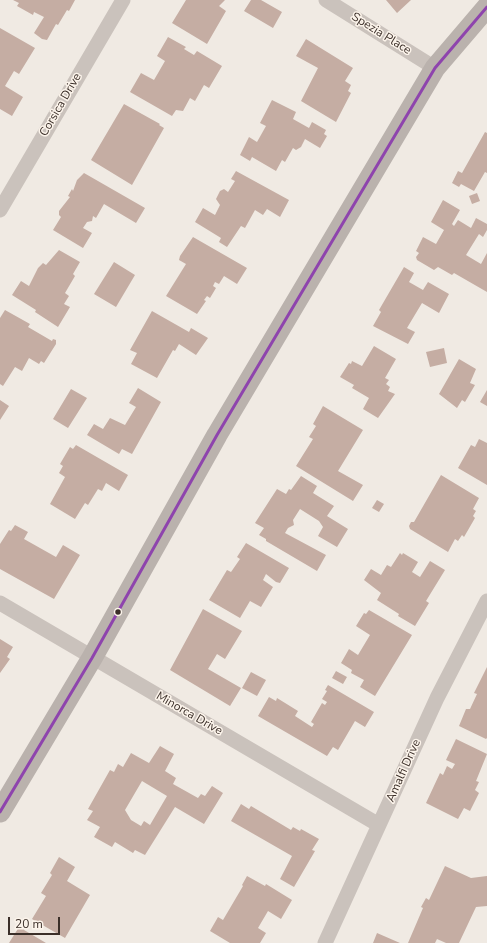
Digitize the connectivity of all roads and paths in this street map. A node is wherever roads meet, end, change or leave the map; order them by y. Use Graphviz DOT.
graph roads {
  1 [pos="123,0"];
  2 [pos="326,0"];
  3 [pos="487,7"];
  4 [pos="435,68"];
  5 [pos="0,210"];
  6 [pos="487,601"];
  7 [pos="0,603"];
  8 [pos="92,658"];
  9 [pos="0,812"];
  10 [pos="379,825"];
  11 [pos="326,943"];
  1 -- 5 [label="street, Corsica Drive"];
  2 -- 4 [label="street, Spezia Place"];
  3 -- 4 [label="main road"];
  4 -- 8 [label="main road"];
  6 -- 10 [label="street, Amalfi Drive"];
  7 -- 8 [label="street, Minorca Drive"];
  8 -- 9 [label="main road"];
  8 -- 10 [label="street, Minorca Drive"];
  10 -- 11 [label="street, Amalfi Drive"];
}
